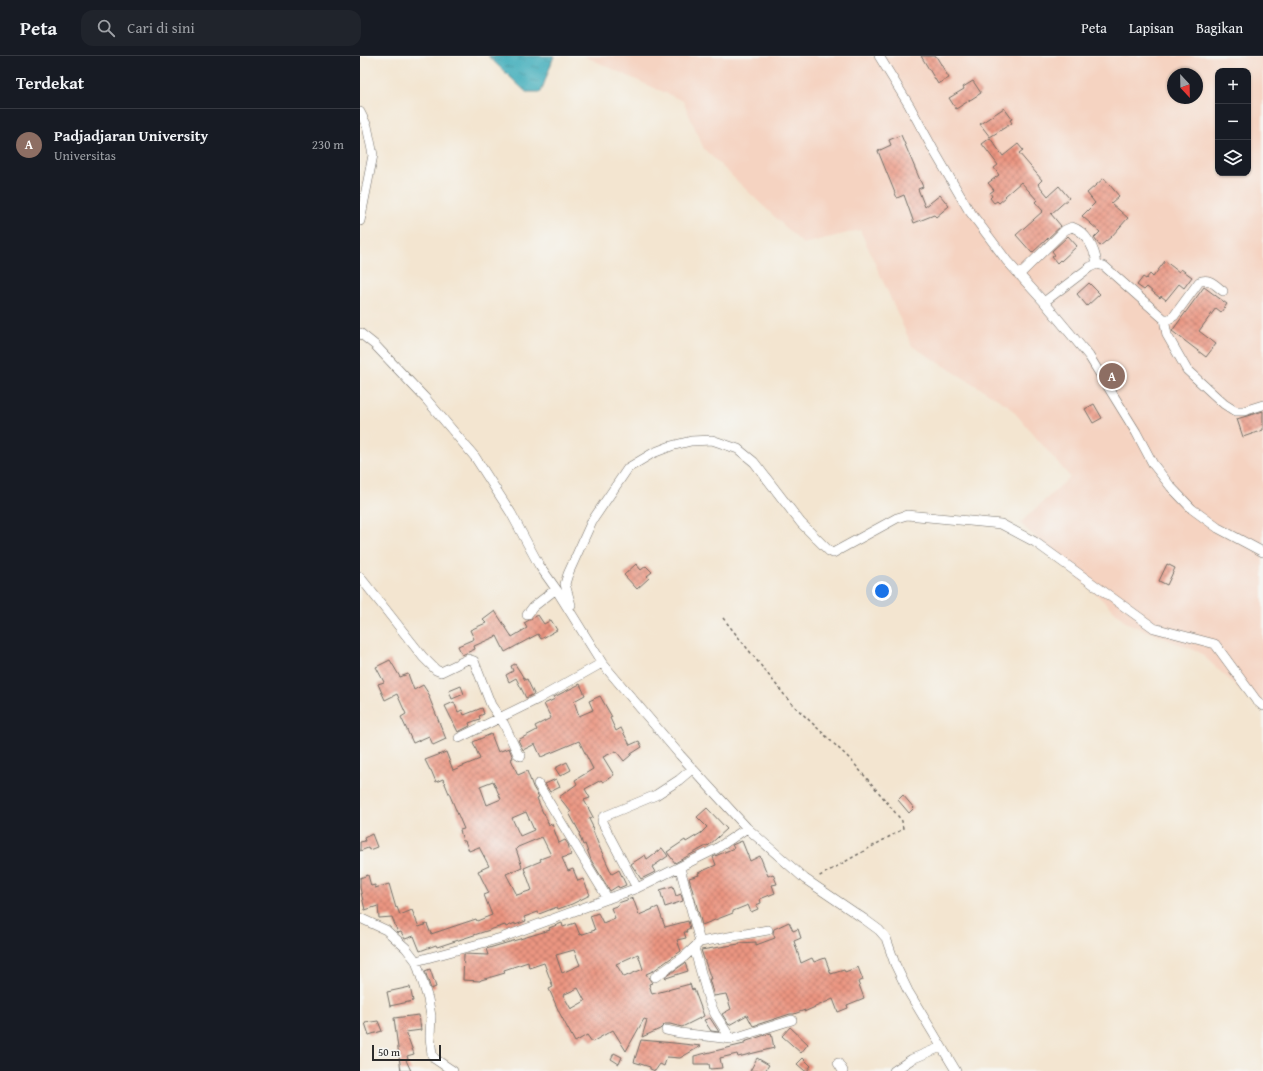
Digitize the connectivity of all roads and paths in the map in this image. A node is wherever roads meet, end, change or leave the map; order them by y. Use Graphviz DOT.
graph roads {
  1 [pos="879,56"];
  2 [pos="360,112"];
  3 [pos="360,221"];
  4 [pos="1097,264"];
  5 [pos="1019,275"];
  6 [pos="1223,291"];
  7 [pos="1044,302"];
  8 [pos="1164,319"];
  9 [pos="360,333"];
  10 [pos="1263,404"];
  11 [pos="1263,552"];
  12 [pos="360,577"];
  13 [pos="556,589"];
  14 [pos="527,615"];
  15 [pos="723,618"];
  16 [pos="581,630"];
  17 [pos="602,663"];
  18 [pos="1263,706"];
  19 [pos="499,717"];
  20 [pos="459,738"];
  21 [pos="521,756"];
  22 [pos="692,769"];
  23 [pos="538,784"];
  24 [pos="747,828"];
  25 [pos="680,868"];
  26 [pos="809,882"];
  27 [pos="637,888"];
  28 [pos="608,899"];
  29 [pos="360,918"];
  30 [pos="768,930"];
  31 [pos="697,945"];
  32 [pos="416,960"];
  33 [pos="655,977"];
  34 [pos="792,1020"];
  35 [pos="666,1030"];
  36 [pos="731,1039"];
  37 [pos="941,1047"];
  38 [pos="838,1063"];
  39 [pos="453,1071"];
  40 [pos="843,1071"];
  41 [pos="894,1071"];
  42 [pos="956,1071"];
  1 -- 5 [label="street"];
  2 -- 3 [label="street"];
  4 -- 5 [label="street"];
  4 -- 7 [label="street"];
  4 -- 8 [label="street"];
  5 -- 7 [label="street"];
  6 -- 8 [label="street"];
  7 -- 11 [label="street"];
  8 -- 10 [label="street"];
  9 -- 13 [label="street"];
  12 -- 19 [label="street"];
  13 -- 14 [label="street"];
  13 -- 16 [label="street"];
  15 -- 26 [label="path"];
  16 -- 17 [label="street"];
  16 -- 18 [label="street"];
  17 -- 19 [label="street"];
  17 -- 22 [label="street"];
  19 -- 20 [label="street"];
  19 -- 21 [label="street"];
  22 -- 24 [label="street"];
  22 -- 27 [label="street"];
  23 -- 28 [label="street"];
  24 -- 25 [label="street"];
  24 -- 26 [label="street"];
  25 -- 27 [label="street"];
  25 -- 31 [label="street"];
  26 -- 37 [label="street"];
  27 -- 28 [label="street"];
  28 -- 32 [label="street"];
  29 -- 32 [label="street"];
  30 -- 31 [label="street"];
  31 -- 33 [label="street"];
  31 -- 36 [label="street"];
  32 -- 39 [label="street"];
  34 -- 36 [label="street"];
  35 -- 36 [label="street"];
  37 -- 41 [label="street"];
  37 -- 42 [label="street"];
  38 -- 40 [label="street"];
}
